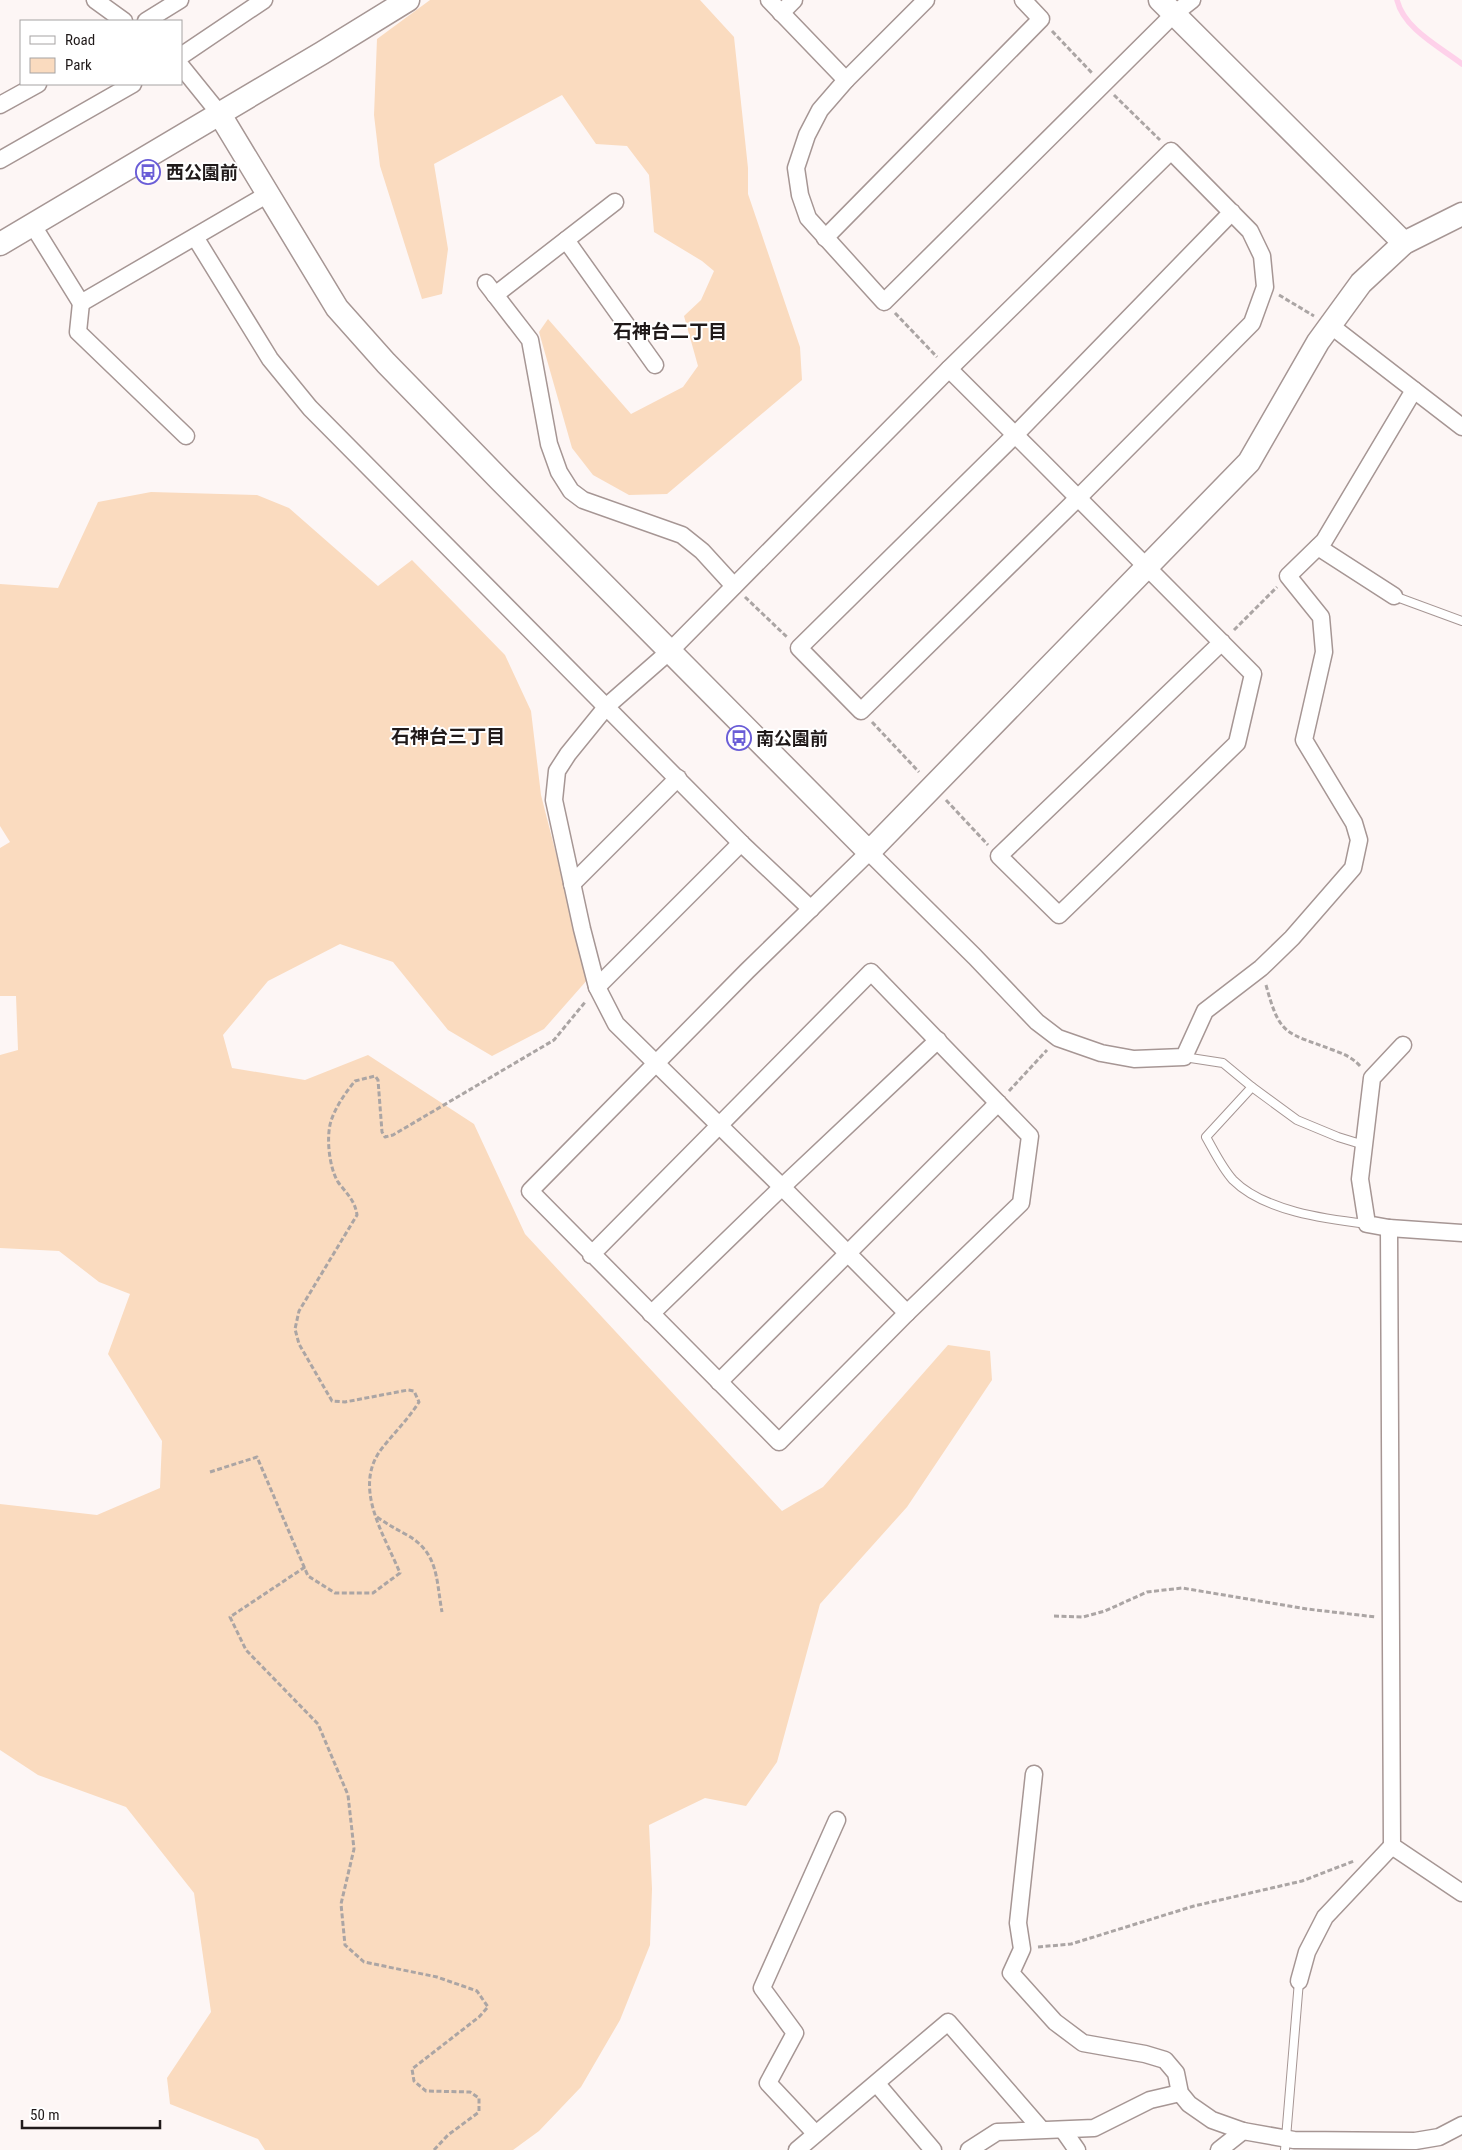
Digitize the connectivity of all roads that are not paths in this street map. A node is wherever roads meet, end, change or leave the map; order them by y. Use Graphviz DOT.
graph roads {
  1 [pos="95,0"];
  2 [pos="180,0"];
  3 [pos="264,0"];
  4 [pos="408,0"];
  5 [pos="769,0"];
  6 [pos="794,0"];
  7 [pos="926,0"];
  8 [pos="1023,0"];
  9 [pos="1192,0"];
  10 [pos="1167,7"];
  11 [pos="781,12"];
  12 [pos="123,20"];
  13 [pos="148,20"];
  14 [pos="182,55"];
  15 [pos="182,67"];
  16 [pos="846,80"];
  17 [pos="36,85"];
  18 [pos="131,85"];
  19 [pos="0,105"];
  20 [pos="219,113"];
  21 [pos="0,160"];
  22 [pos="268,194"];
  23 [pos="615,202"];
  24 [pos="1232,212"];
  25 [pos="1462,214"];
  26 [pos="32,224"];
  27 [pos="195,237"];
  28 [pos="825,238"];
  29 [pos="566,240"];
  30 [pos="1404,243"];
  31 [pos="0,244"];
  32 [pos="81,303"];
  33 [pos="1330,325"];
  34 [pos="655,366"];
  35 [pos="949,369"];
  36 [pos="1414,390"];
  37 [pos="1462,427"];
  38 [pos="1015,435"];
  39 [pos="186,436"];
  40 [pos="1078,498"];
  41 [pos="1318,546"];
  42 [pos="1148,568"];
  43 [pos="734,586"];
  44 [pos="1394,596"];
  45 [pos="1462,621"];
  46 [pos="1222,642"];
  47 [pos="671,650"];
  48 [pos="607,706"];
  49 [pos="678,778"];
  50 [pos="741,843"];
  51 [pos="869,852"];
  52 [pos="572,884"];
  53 [pos="810,909"];
  54 [pos="597,987"];
  55 [pos="938,1040"];
  56 [pos="1403,1045"];
  57 [pos="1184,1057"];
  58 [pos="656,1063"];
  59 [pos="1252,1087"];
  60 [pos="998,1103"];
  61 [pos="719,1126"];
  62 [pos="1364,1145"];
  63 [pos="782,1187"];
  64 [pos="1367,1224"];
  65 [pos="1389,1228"];
  66 [pos="1462,1233"];
  67 [pos="847,1252"];
  68 [pos="592,1254"];
  69 [pos="907,1313"];
  70 [pos="651,1314"];
  71 [pos="719,1382"];
  72 [pos="1034,1774"];
  73 [pos="837,1820"];
  74 [pos="1392,1846"];
  75 [pos="1462,1893"];
  76 [pos="1299,1981"];
  77 [pos="877,2084"];
  78 [pos="1180,2093"];
  79 [pos="1462,2125"];
  80 [pos="1041,2129"];
  81 [pos="1063,2130"];
  82 [pos="1243,2131"];
  83 [pos="815,2134"];
  84 [pos="1439,2137"];
  85 [pos="1285,2144"];
  86 [pos="797,2150"];
  87 [pos="933,2150"];
  88 [pos="969,2150"];
  89 [pos="1077,2150"];
  90 [pos="1219,2150"];
  91 [pos="1423,2150"];
  1 -- 12 [label="street"];
  2 -- 13 [label="street"];
  3 -- 14 [label="street"];
  4 -- 20 [label="street"];
  5 -- 11 [label="street"];
  6 -- 11 [label="street"];
  7 -- 16 [label="street"];
  8 -- 28 [label="street"];
  9 -- 10 [label="street"];
  10 -- 28 [label="street"];
  10 -- 30 [label="street"];
  11 -- 16 [label="street"];
  15 -- 20 [label="street"];
  16 -- 28 [label="street"];
  17 -- 19 [label="street"];
  18 -- 21 [label="street"];
  20 -- 22 [label="street"];
  20 -- 26 [label="street"];
  22 -- 27 [label="street"];
  22 -- 47 [label="street"];
  23 -- 29 [label="street"];
  24 -- 35 [label="street"];
  24 -- 38 [label="street"];
  24 -- 40 [label="street"];
  25 -- 30 [label="street"];
  26 -- 31 [label="street"];
  26 -- 32 [label="street"];
  27 -- 32 [label="street"];
  27 -- 48 [label="street"];
  29 -- 34 [label="street"];
  29 -- 43 [label="street"];
  30 -- 33 [label="street"];
  32 -- 39 [label="street"];
  33 -- 36 [label="street"];
  33 -- 42 [label="street"];
  35 -- 38 [label="street"];
  35 -- 43 [label="street"];
  36 -- 37 [label="street"];
  36 -- 41 [label="street"];
  38 -- 40 [label="street"];
  38 -- 40 [label="street"];
  40 -- 42 [label="street"];
  41 -- 44 [label="street"];
  41 -- 57 [label="street"];
  42 -- 46 [label="street"];
  42 -- 51 [label="street"];
  43 -- 47 [label="street"];
  44 -- 45 [label="lane"];
  46 -- 46 [label="street"];
  47 -- 48 [label="street"];
  47 -- 51 [label="street"];
  48 -- 49 [label="street"];
  48 -- 52 [label="street"];
  49 -- 50 [label="street"];
  49 -- 52 [label="street"];
  50 -- 53 [label="street"];
  50 -- 54 [label="street"];
  51 -- 53 [label="street"];
  51 -- 57 [label="street"];
  52 -- 54 [label="street"];
  53 -- 58 [label="street"];
  54 -- 58 [label="street"];
  55 -- 60 [label="street"];
  55 -- 61 [label="street"];
  55 -- 63 [label="street"];
  56 -- 62 [label="street"];
  57 -- 59 [label="lane"];
  58 -- 61 [label="street"];
  58 -- 68 [label="street"];
  59 -- 62 [label="lane"];
  59 -- 64 [label="lane"];
  60 -- 67 [label="street"];
  60 -- 69 [label="street"];
  61 -- 63 [label="street"];
  61 -- 68 [label="street"];
  62 -- 64 [label="street"];
  63 -- 67 [label="street"];
  63 -- 70 [label="street"];
  64 -- 65 [label="street"];
  65 -- 66 [label="street"];
  65 -- 74 [label="street"];
  67 -- 69 [label="street"];
  67 -- 71 [label="street"];
  68 -- 70 [label="street"];
  69 -- 71 [label="street"];
  70 -- 71 [label="street"];
  72 -- 78 [label="street"];
  73 -- 83 [label="street"];
  74 -- 75 [label="street"];
  74 -- 76 [label="street"];
  76 -- 85 [label="lane"];
  77 -- 80 [label="street"];
  77 -- 83 [label="street"];
  77 -- 87 [label="street"];
  78 -- 81 [label="street"];
  78 -- 82 [label="street"];
  79 -- 84 [label="street"];
  80 -- 81 [label="street"];
  80 -- 88 [label="street"];
  81 -- 89 [label="street"];
  82 -- 85 [label="street"];
  82 -- 90 [label="street"];
  83 -- 86 [label="street"];
  84 -- 85 [label="street"];
  84 -- 91 [label="lane"];
}
